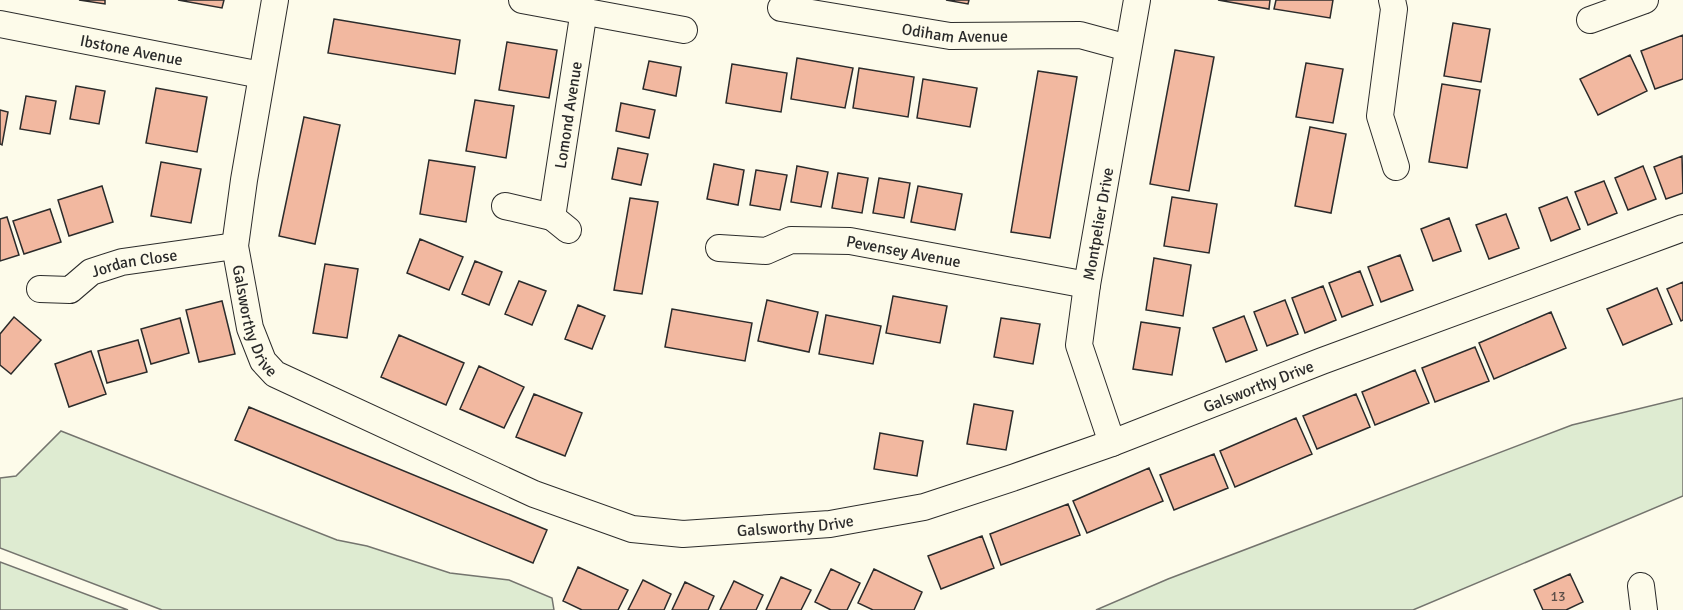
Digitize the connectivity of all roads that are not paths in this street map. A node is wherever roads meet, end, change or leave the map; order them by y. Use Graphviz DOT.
graph roads {
  1 [pos="275,0"];
  2 [pos="522,0"];
  3 [pos="1137,0"];
  4 [pos="1392,0"];
  5 [pos="1645,0"];
  6 [pos="781,8"];
  7 [pos="584,10"];
  8 [pos="1590,20"];
  9 [pos="0,24"];
  10 [pos="684,30"];
  11 [pos="1128,48"];
  12 [pos="261,75"];
  13 [pos="1395,167"];
  14 [pos="505,206"];
  15 [pos="1683,228"];
  16 [pos="235,246"];
  17 [pos="719,248"];
  18 [pos="1087,285"];
  19 [pos="40,289"];
  20 [pos="1112,443"];
  1 -- 12 [label="street, Galsworthy Drive"];
  2 -- 7 [label="street"];
  3 -- 11 [label="street, Montpelier Drive"];
  4 -- 13 [label="street"];
  5 -- 8 [label="street"];
  6 -- 11 [label="street, Odiham Avenue"];
  7 -- 10 [label="street"];
  7 -- 14 [label="street, Lomond Avenue"];
  9 -- 12 [label="street, Ibstone Avenue"];
  11 -- 18 [label="street, Montpelier Drive"];
  12 -- 16 [label="street, Galsworthy Drive"];
  15 -- 20 [label="street, Galsworthy Drive"];
  16 -- 19 [label="street, Jordan Close"];
  16 -- 20 [label="street, Galsworthy Drive"];
  17 -- 18 [label="street, Pevensey Avenue"];
  18 -- 20 [label="street, Montpelier Drive"];
}
